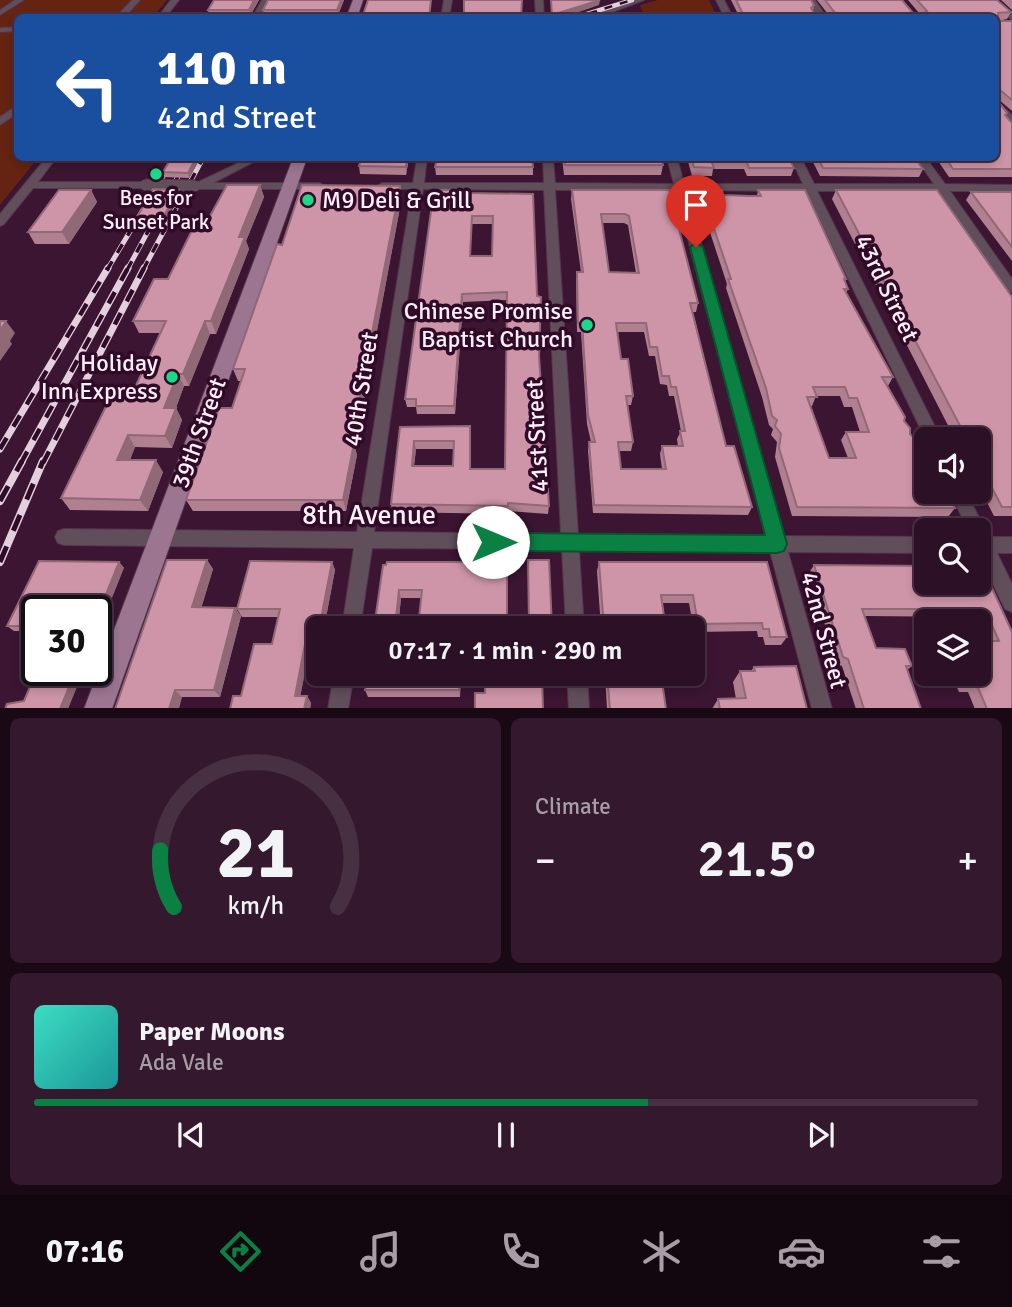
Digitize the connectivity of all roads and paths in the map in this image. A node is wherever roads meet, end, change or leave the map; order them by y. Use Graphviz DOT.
graph roads {
  1 [pos="20,0"];
  2 [pos="136,0"];
  3 [pos="175,0"];
  4 [pos="640,0"];
  5 [pos="992,0"];
  6 [pos="631,5"];
  7 [pos="0,13"];
  8 [pos="123,14"];
  9 [pos="164,14"];
  10 [pos="601,14"];
  11 [pos="1012,18"];
  12 [pos="999,106"];
  13 [pos="14,111"];
  14 [pos="1012,121"];
  15 [pos="0,122"];
  16 [pos="48,161"];
  17 [pos="250,161"];
  18 [pos="299,161"];
  19 [pos="422,161"];
  20 [pos="548,161"];
  21 [pos="673,161"];
  22 [pos="798,161"];
  23 [pos="923,161"];
  24 [pos="29,184"];
  25 [pos="198,185"];
  26 [pos="289,186"];
  27 [pos="329,186"];
  28 [pos="368,186"];
  29 [pos="418,186"];
  30 [pos="550,187"];
  31 [pos="680,187"];
  32 [pos="811,187"];
  33 [pos="942,188"];
  34 [pos="1012,188"];
  35 [pos="0,222"];
  36 [pos="1012,288"];
  37 [pos="927,427"];
  38 [pos="64,537"];
  39 [pos="160,539"];
  40 [pos="991,541"];
  41 [pos="364,542"];
  42 [pos="570,542"];
  43 [pos="777,544"];
  44 [pos="914,545"];
  45 [pos="1012,545"];
  46 [pos="991,562"];
  47 [pos="1012,603"];
  48 [pos="353,616"];
  49 [pos="574,616"];
  50 [pos="342,686"];
  51 [pos="578,686"];
  52 [pos="98,708"];
  53 [pos="338,708"];
  54 [pos="579,708"];
  55 [pos="822,708"];
  1 -- 7 [label="street"];
  2 -- 8 [label="street"];
  3 -- 9 [label="street"];
  4 -- 6 [label="street"];
  5 -- 11 [label="street"];
  6 -- 10 [label="street"];
  12 -- 14 [label="street"];
  13 -- 15 [label="street"];
  16 -- 24 [label="street"];
  17 -- 25 [label="street"];
  18 -- 26 [label="main road, 39th Street"];
  19 -- 29 [label="street, 40th Street"];
  20 -- 30 [label="street, 41st Street"];
  21 -- 31 [label="street, 42nd Street"];
  22 -- 32 [label="street, 43rd Street"];
  23 -- 33 [label="street"];
  24 -- 25 [label="street, bridge"];
  24 -- 35 [label="street"];
  25 -- 26 [label="street"];
  26 -- 27 [label="street"];
  26 -- 39 [label="main road, 39th Street"];
  28 -- 29 [label="street"];
  29 -- 30 [label="street"];
  29 -- 41 [label="street, 40th Street"];
  30 -- 31 [label="street"];
  30 -- 42 [label="street, 41st Street"];
  31 -- 32 [label="street"];
  31 -- 43 [label="street, 42nd Street"];
  32 -- 33 [label="street"];
  32 -- 37 [label="street, 43rd Street"];
  33 -- 34 [label="street"];
  33 -- 36 [label="street"];
  38 -- 39 [label="street, 8th Avenue"];
  39 -- 41 [label="street, 8th Avenue"];
  39 -- 52 [label="main road, 39th Street"];
  40 -- 45 [label="street"];
  41 -- 42 [label="street, 8th Avenue"];
  41 -- 48 [label="street, 40th Street"];
  42 -- 43 [label="street, 8th Avenue"];
  42 -- 49 [label="street, 41st Street"];
  43 -- 44 [label="street, 8th Avenue"];
  43 -- 55 [label="street, 42nd Street"];
  46 -- 47 [label="street"];
  50 -- 53 [label="street"];
  51 -- 54 [label="street"];
}
